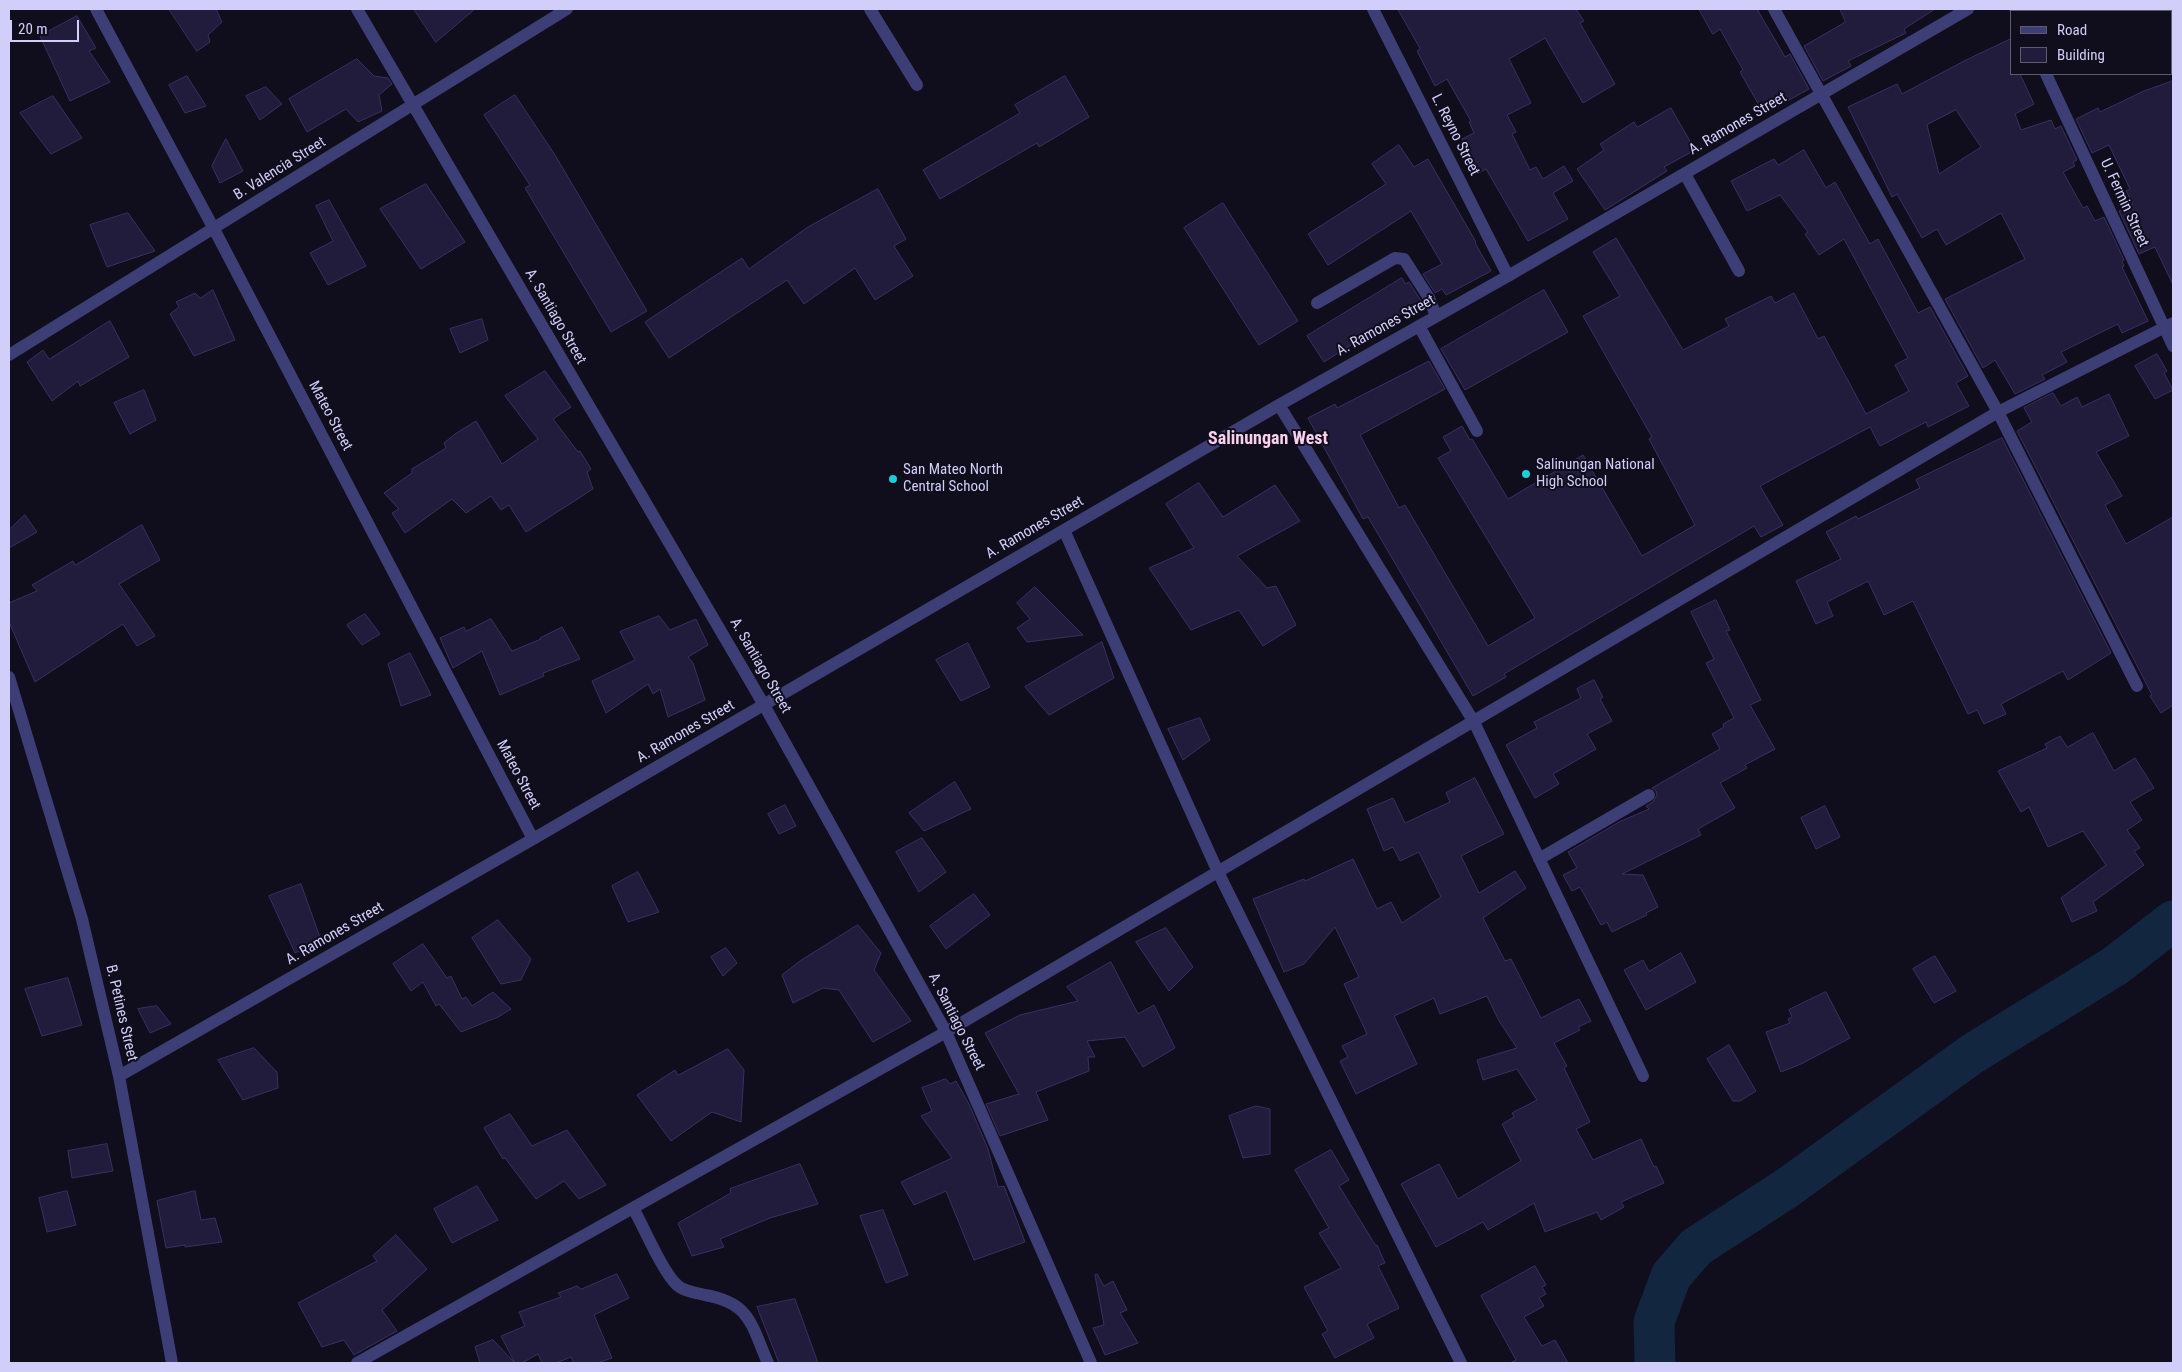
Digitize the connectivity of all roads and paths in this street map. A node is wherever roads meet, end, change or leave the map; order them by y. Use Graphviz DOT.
graph roads {
  1 [pos="96,9"];
  2 [pos="357,9"];
  3 [pos="567,9"];
  4 [pos="870,9"];
  5 [pos="1373,9"];
  6 [pos="1774,9"];
  7 [pos="1968,9"];
  8 [pos="2046,75"];
  9 [pos="917,85"];
  10 [pos="1822,95"];
  11 [pos="412,105"];
  12 [pos="1685,174"];
  13 [pos="214,229"];
  14 [pos="1739,271"];
  15 [pos="1508,276"];
  16 [pos="1317,302"];
  17 [pos="1436,316"];
  18 [pos="1419,326"];
  19 [pos="2169,326"];
  20 [pos="2173,346"];
  21 [pos="9,355"];
  22 [pos="1279,405"];
  23 [pos="1998,412"];
  24 [pos="1477,430"];
  25 [pos="1064,530"];
  26 [pos="9,677"];
  27 [pos="2137,686"];
  28 [pos="764,705"];
  29 [pos="1474,722"];
  30 [pos="1649,795"];
  31 [pos="533,839"];
  32 [pos="1539,860"];
  33 [pos="1218,872"];
  34 [pos="946,1032"];
  35 [pos="119,1076"];
  36 [pos="1643,1076"];
  37 [pos="633,1208"];
  38 [pos="172,1363"];
  39 [pos="357,1363"];
  40 [pos="768,1363"];
  41 [pos="1091,1363"];
  42 [pos="1461,1363"];
  1 -- 13 [label="street, Mateo Street"];
  2 -- 11 [label="street, A. Santiago Street"];
  3 -- 11 [label="street, B. Valencia Street"];
  4 -- 9 [label="street"];
  5 -- 15 [label="street, L. Reyno Street"];
  6 -- 10 [label="street"];
  7 -- 10 [label="street, A. Ramones Street"];
  8 -- 19 [label="street, U. Fermin Street"];
  10 -- 12 [label="street, A. Ramones Street"];
  10 -- 23 [label="street"];
  11 -- 13 [label="street, B. Valencia Street"];
  11 -- 28 [label="street, A. Santiago Street"];
  12 -- 14 [label="street"];
  12 -- 15 [label="street, A. Ramones Street"];
  13 -- 21 [label="street, B. Valencia Street"];
  13 -- 31 [label="street, Mateo Street"];
  15 -- 17 [label="street, A. Ramones Street"];
  16 -- 17 [label="street"];
  17 -- 18 [label="street, A. Ramones Street"];
  18 -- 22 [label="street, A. Ramones Street"];
  18 -- 24 [label="street"];
  19 -- 20 [label="street, U. Fermin Street"];
  19 -- 23 [label="street"];
  22 -- 25 [label="street, A. Ramones Street"];
  22 -- 29 [label="street"];
  23 -- 27 [label="street"];
  23 -- 29 [label="street"];
  25 -- 28 [label="street, A. Ramones Street"];
  25 -- 33 [label="street"];
  26 -- 35 [label="street, B. Petines Street"];
  28 -- 31 [label="street, A. Ramones Street"];
  28 -- 34 [label="street, A. Santiago Street"];
  29 -- 32 [label="street"];
  29 -- 33 [label="street"];
  30 -- 32 [label="street"];
  31 -- 35 [label="street, A. Ramones Street"];
  32 -- 36 [label="street"];
  33 -- 34 [label="street"];
  33 -- 42 [label="street"];
  34 -- 37 [label="street"];
  34 -- 41 [label="street, A. Santiago Street"];
  35 -- 38 [label="street, B. Petines Street"];
  37 -- 39 [label="street"];
  37 -- 40 [label="street"];
}
